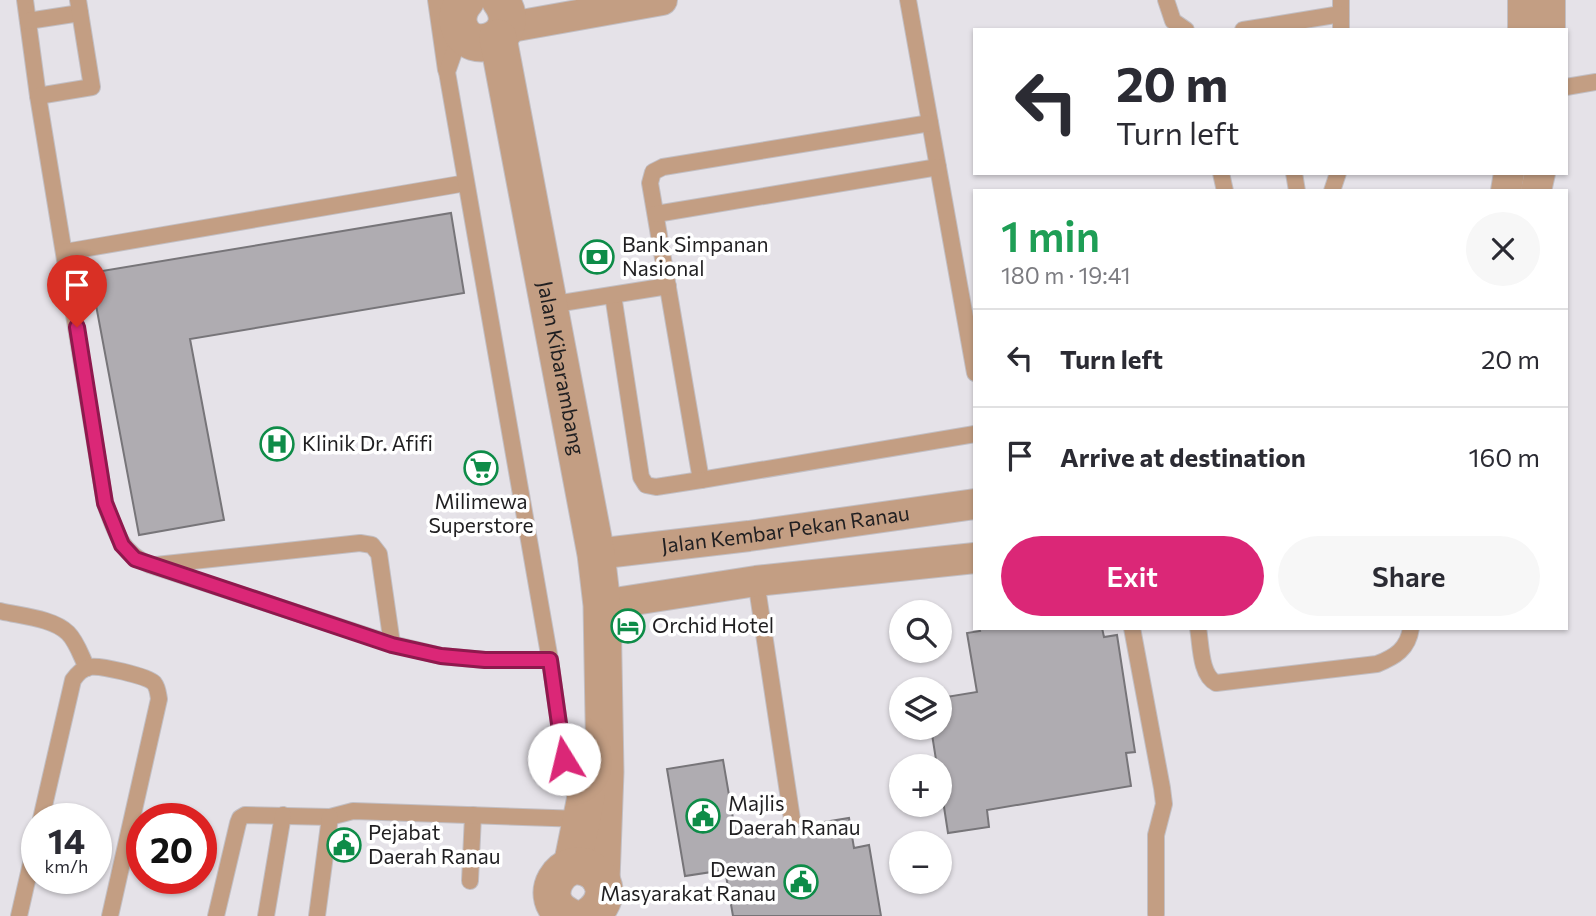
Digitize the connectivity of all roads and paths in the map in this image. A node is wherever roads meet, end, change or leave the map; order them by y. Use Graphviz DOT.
graph roads {
  1 [pos="25,0"];
  2 [pos="662,0"];
  3 [pos="908,0"];
  4 [pos="1166,0"];
  5 [pos="1523,0"];
  6 [pos="1550,0"];
  7 [pos="79,6"];
  8 [pos="456,8"];
  9 [pos="502,13"];
  10 [pos="1341,15"];
  11 [pos="28,21"];
  12 [pos="1183,28"];
  13 [pos="1268,28"];
  14 [pos="1523,28"];
  15 [pos="1550,28"];
  16 [pos="447,72"];
  17 [pos="1596,82"];
  18 [pos="1568,87"];
  19 [pos="38,96"];
  20 [pos="930,123"];
  21 [pos="938,167"];
  22 [pos="466,183"];
  23 [pos="656,214"];
  24 [pos="65,252"];
  25 [pos="668,286"];
  26 [pos="613,295"];
  27 [pos="549,305"];
  28 [pos="973,362"];
  29 [pos="973,434"];
  30 [pos="701,480"];
  31 [pos="973,504"];
  32 [pos="750,536"];
  33 [pos="596,554"];
  34 [pos="973,558"];
  35 [pos="150,565"];
  36 [pos="756,581"];
  37 [pos="602,605"];
  38 [pos="0,611"];
  39 [pos="1132,630"];
  40 [pos="1198,630"];
  41 [pos="1410,630"];
  42 [pos="392,645"];
  43 [pos="550,660"];
  44 [pos="87,667"];
  45 [pos="602,702"];
  46 [pos="45,803"];
  47 [pos="473,814"];
  48 [pos="283,815"];
  49 [pos="330,817"];
  50 [pos="582,819"];
  51 [pos="792,819"];
  52 [pos="587,873"];
  53 [pos="471,881"];
  54 [pos="24,894"];
  55 [pos="566,914"];
  56 [pos="1157,914"];
  57 [pos="19,916"];
  58 [pos="110,916"];
  59 [pos="216,916"];
  60 [pos="266,916"];
  61 [pos="317,916"];
  1 -- 11 [label="lane"];
  2 -- 9 [label="street"];
  3 -- 20 [label="lane"];
  4 -- 12 [label="lane"];
  5 -- 14 [label="street"];
  6 -- 15 [label="street"];
  7 -- 11 [label="lane"];
  7 -- 19 [label="lane"];
  8 -- 9 [label="street"];
  8 -- 16 [label="lane"];
  8 -- 16 [label="lane"];
  9 -- 27 [label="street, Jalan Kibarambang"];
  10 -- 13 [label="lane"];
  11 -- 19 [label="lane"];
  16 -- 22 [label="lane"];
  17 -- 18 [label="lane"];
  19 -- 24 [label="lane"];
  20 -- 21 [label="lane"];
  20 -- 23 [label="lane"];
  21 -- 23 [label="lane"];
  21 -- 28 [label="lane"];
  22 -- 24 [label="lane"];
  22 -- 43 [label="lane"];
  23 -- 25 [label="lane"];
  24 -- 35 [label="lane"];
  25 -- 26 [label="lane"];
  25 -- 30 [label="lane"];
  26 -- 27 [label="lane"];
  26 -- 30 [label="lane"];
  27 -- 33 [label="street, Jalan Kibarambang"];
  29 -- 30 [label="lane"];
  31 -- 32 [label="street, Jalan Kembar Pekan Ranau"];
  32 -- 33 [label="street, Jalan Kembar Pekan Ranau"];
  32 -- 36 [label="street"];
  33 -- 37 [label="street, Jalan Kibarambang"];
  34 -- 36 [label="street"];
  35 -- 42 [label="lane"];
  35 -- 42 [label="lane"];
  36 -- 37 [label="street"];
  36 -- 51 [label="lane"];
  37 -- 45 [label="street, Jalan Kibarambang"];
  38 -- 44 [label="lane"];
  39 -- 56 [label="lane"];
  40 -- 41 [label="lane"];
  42 -- 43 [label="lane"];
  43 -- 50 [label="lane"];
  44 -- 46 [label="lane"];
  44 -- 58 [label="lane"];
  45 -- 50 [label="street, Jalan Kibarambang"];
  45 -- 52 [label="street, Jalan Kibarambang"];
  47 -- 49 [label="lane"];
  47 -- 50 [label="lane"];
  47 -- 53 [label="lane"];
  48 -- 49 [label="lane"];
  48 -- 59 [label="lane"];
  48 -- 60 [label="lane"];
  49 -- 61 [label="lane"];
  50 -- 52 [label="street, Jalan Kibarambang"];
  52 -- 55 [label="street"];
  52 -- 55 [label="street"];
  54 -- 57 [label="lane"];
}
